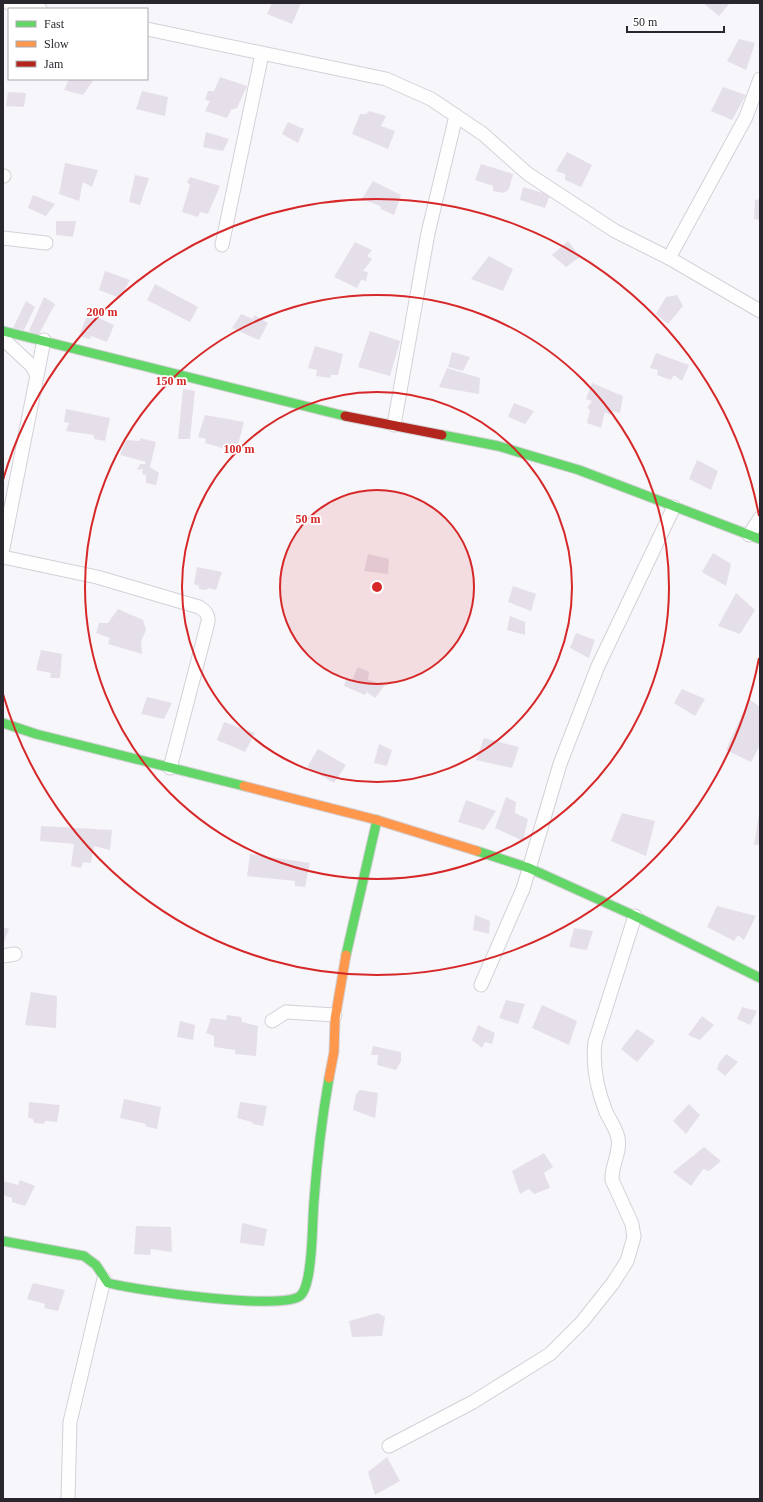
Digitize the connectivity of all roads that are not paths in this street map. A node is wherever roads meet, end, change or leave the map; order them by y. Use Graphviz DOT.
graph roads {
  1 [pos="9,3"];
  2 [pos="35,8"];
  3 [pos="148,30"];
  4 [pos="262,54"];
  5 [pos="760,79"];
  6 [pos="456,116"];
  7 [pos="3,238"];
  8 [pos="46,243"];
  9 [pos="222,246"];
  10 [pos="670,258"];
  11 [pos="760,312"];
  12 [pos="3,331"];
  13 [pos="3,340"];
  14 [pos="44,340"];
  15 [pos="37,375"];
  16 [pos="394,425"];
  17 [pos="674,507"];
  18 [pos="760,518"];
  19 [pos="755,537"];
  20 [pos="3,548"];
  21 [pos="3,557"];
  22 [pos="3,723"];
  23 [pos="170,768"];
  24 [pos="377,820"];
  25 [pos="529,868"];
  26 [pos="635,916"];
  27 [pos="760,978"];
  28 [pos="480,985"];
  29 [pos="335,1015"];
  30 [pos="272,1021"];
  31 [pos="3,1241"];
  32 [pos="104,1279"];
  33 [pos="389,1446"];
  34 [pos="68,1499"];
  1 -- 2 [label="street"];
  3 -- 4 [label="street"];
  4 -- 6 [label="street"];
  4 -- 9 [label="street"];
  5 -- 10 [label="street"];
  6 -- 10 [label="street"];
  6 -- 16 [label="street"];
  7 -- 8 [label="street"];
  10 -- 11 [label="street"];
  12 -- 14 [label="street"];
  13 -- 15 [label="street"];
  14 -- 15 [label="street"];
  14 -- 16 [label="street"];
  15 -- 20 [label="street"];
  16 -- 17 [label="street"];
  17 -- 19 [label="street"];
  17 -- 25 [label="street"];
  18 -- 19 [label="street"];
  21 -- 23 [label="street"];
  22 -- 23 [label="street"];
  23 -- 24 [label="street"];
  24 -- 25 [label="street"];
  24 -- 29 [label="street"];
  25 -- 26 [label="street"];
  25 -- 28 [label="street"];
  26 -- 27 [label="street"];
  26 -- 33 [label="street"];
  29 -- 30 [label="street"];
  29 -- 32 [label="street"];
  31 -- 32 [label="street"];
  32 -- 34 [label="street"];
}
